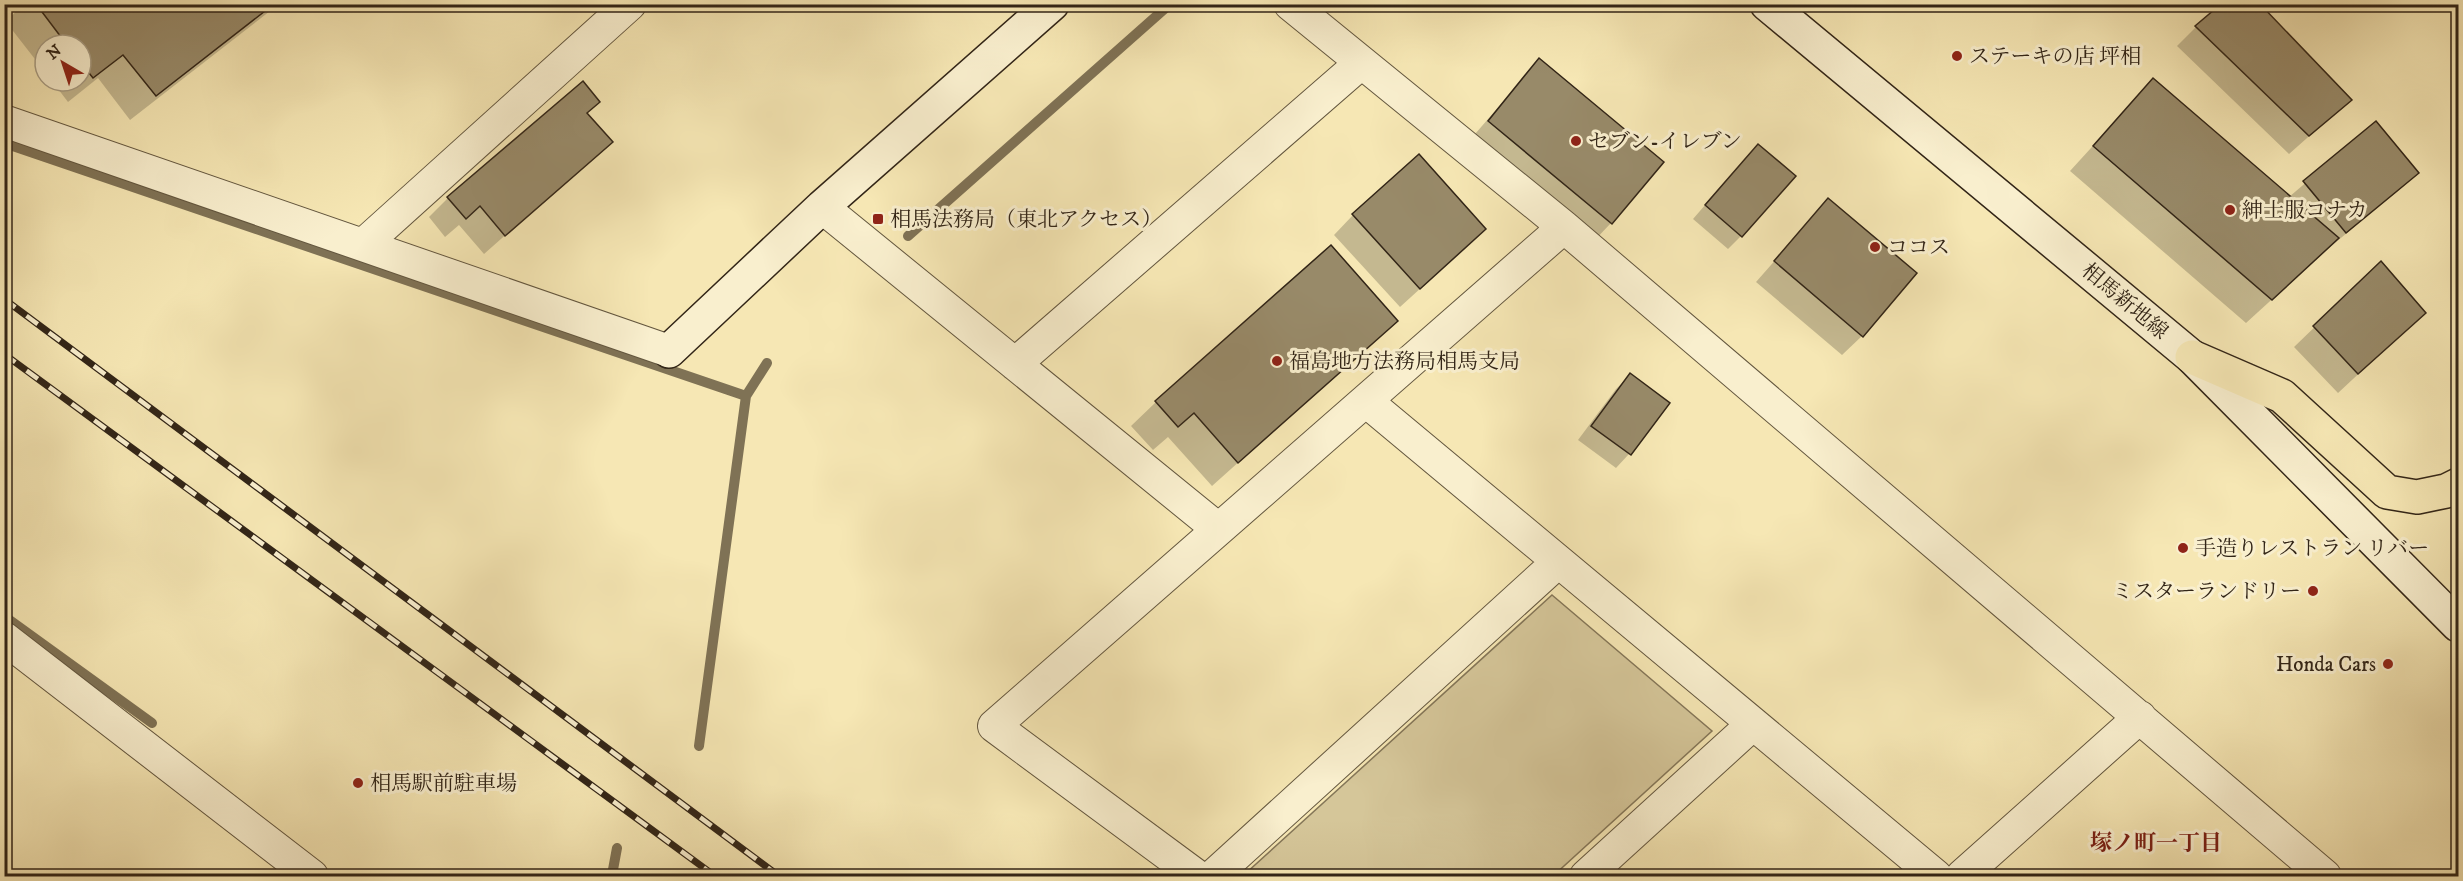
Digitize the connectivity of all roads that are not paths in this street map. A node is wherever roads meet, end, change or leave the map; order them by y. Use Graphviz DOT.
graph roads {
  1 [pos="630,4"];
  2 [pos="1052,4"];
  3 [pos="1290,4"];
  4 [pos="1767,4"];
  5 [pos="1361,63"];
  6 [pos="4,121"];
  7 [pos="822,207"];
  8 [pos="1564,227"];
  9 [pos="363,245"];
  10 [pos="669,351"];
  11 [pos="2192,357"];
  12 [pos="1015,364"];
  13 [pos="1365,401"];
  14 [pos="2458,485"];
  15 [pos="1218,529"];
  16 [pos="1558,562"];
  17 [pos="2458,624"];
  18 [pos="4,638"];
  19 [pos="2139,717"];
  20 [pos="1753,724"];
  21 [pos="312,876"];
  22 [pos="1197,876"];
  23 [pos="1213,876"];
  24 [pos="1586,876"];
  25 [pos="1936,876"];
  26 [pos="1962,876"];
  27 [pos="2325,876"];
  1 -- 9 [label="street"];
  2 -- 7 [label="main road"];
  3 -- 5 [label="street"];
  4 -- 11 [label="main road, 相馬新地線"];
  5 -- 8 [label="street"];
  5 -- 12 [label="street"];
  6 -- 9 [label="street"];
  7 -- 10 [label="main road"];
  7 -- 12 [label="street"];
  8 -- 13 [label="street"];
  8 -- 19 [label="street"];
  9 -- 10 [label="street"];
  11 -- 14 [label="main road"];
  11 -- 17 [label="main road, 相馬新地線"];
  12 -- 15 [label="street"];
  13 -- 15 [label="street"];
  13 -- 16 [label="street"];
  15 -- 22 [label="street"];
  16 -- 20 [label="street"];
  16 -- 23 [label="street"];
  18 -- 21 [label="street"];
  19 -- 26 [label="street"];
  19 -- 27 [label="street"];
  20 -- 24 [label="street"];
  20 -- 25 [label="street"];
}
